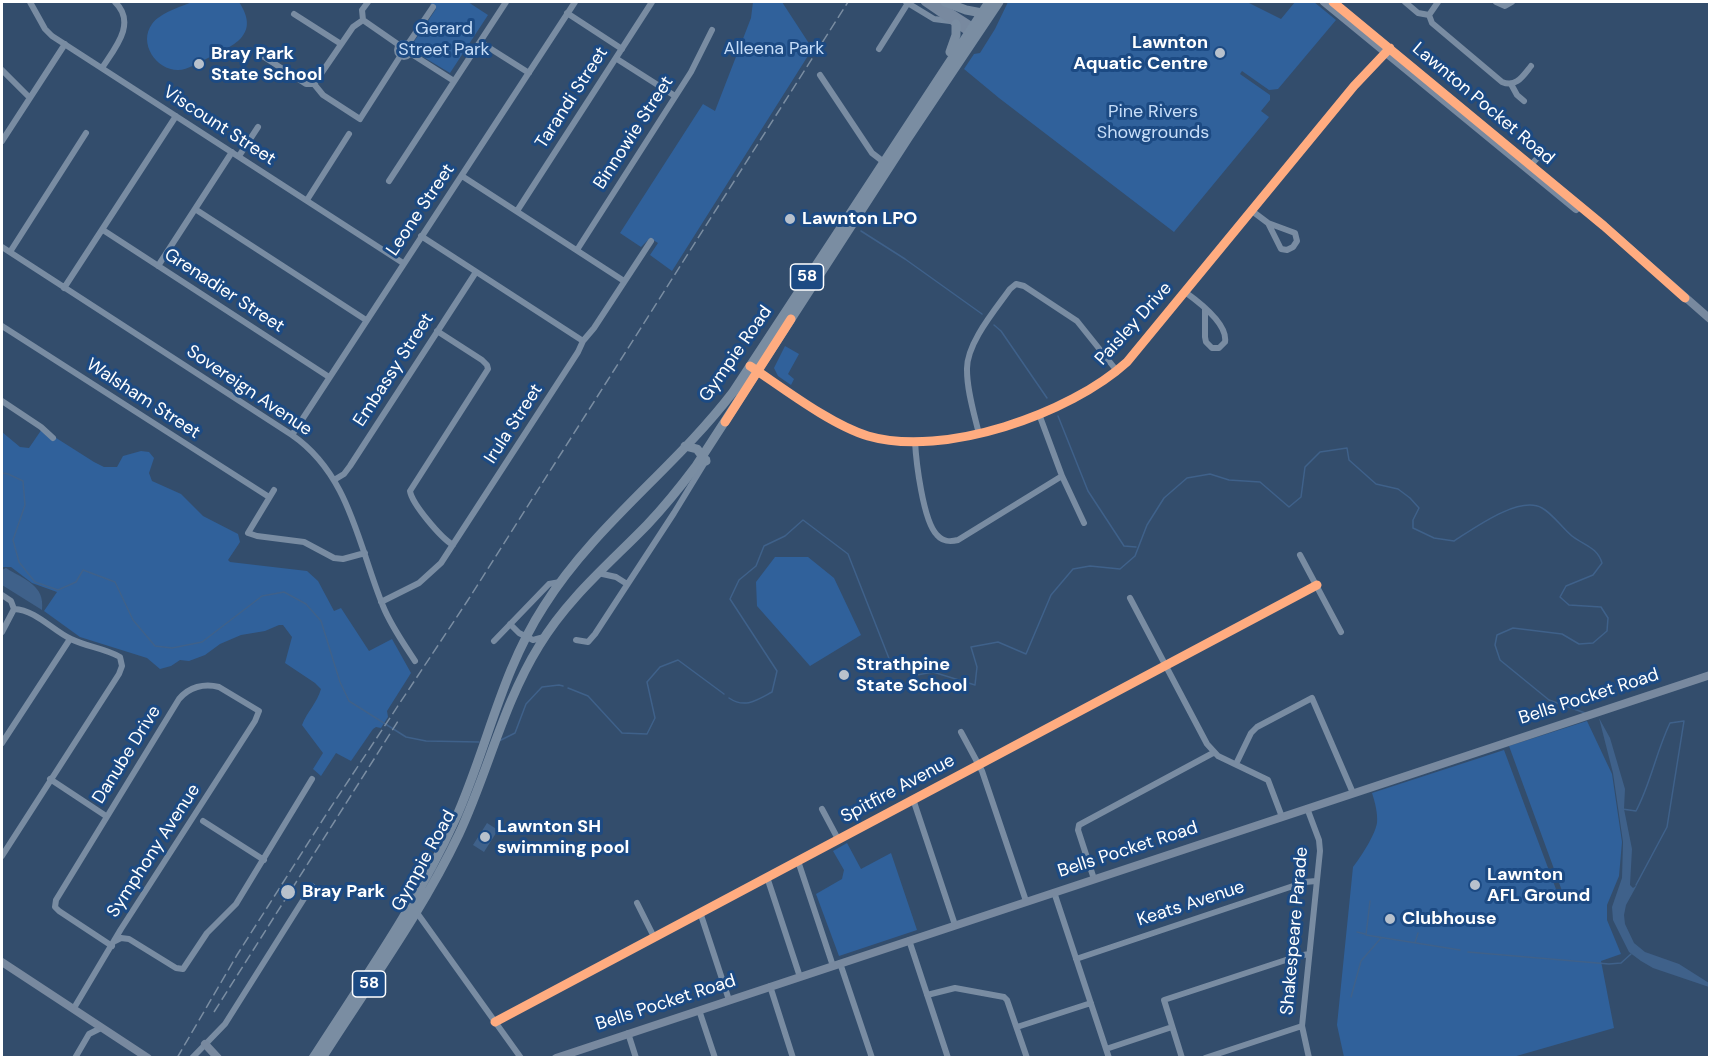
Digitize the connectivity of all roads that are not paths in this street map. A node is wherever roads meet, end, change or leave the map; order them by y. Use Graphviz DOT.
graph roads {
  1 [pos="30,2"];
  2 [pos="115,2"];
  3 [pos="368,2"];
  4 [pos="506,2"];
  5 [pos="575,2"];
  6 [pos="652,2"];
  7 [pos="907,2"];
  8 [pos="925,2"];
  9 [pos="934,2"];
  10 [pos="945,2"];
  11 [pos="989,2"];
  12 [pos="999,2"];
  13 [pos="1324,2"];
  14 [pos="1333,2"];
  15 [pos="1405,2"];
  16 [pos="1438,2"];
  17 [pos="1496,2"];
  18 [pos="1512,2"];
  19 [pos="953,4"];
  20 [pos="433,7"];
  21 [pos="567,13"];
  22 [pos="981,13"];
  23 [pos="294,14"];
  24 [pos="1429,15"];
  25 [pos="363,20"];
  26 [pos="953,23"];
  27 [pos="712,30"];
  28 [pos="974,32"];
  29 [pos="480,42"];
  30 [pos="65,44"];
  31 [pos="341,44"];
  32 [pos="408,44"];
  33 [pos="399,45"];
  34 [pos="622,49"];
  35 [pos="879,49"];
  36 [pos="1388,50"];
  37 [pos="410,53"];
  38 [pos="261,55"];
  39 [pos="401,55"];
  40 [pos="617,59"];
  41 [pos="946,65"];
  42 [pos="1531,66"];
  43 [pos="102,68"];
  44 [pos="2,70"];
  45 [pos="529,73"];
  46 [pos="820,75"];
  47 [pos="454,81"];
  48 [pos="314,84"];
  49 [pos="1511,84"];
  50 [pos="675,96"];
  51 [pos="30,98"];
  52 [pos="1524,101"];
  53 [pos="176,116"];
  54 [pos="258,128"];
  55 [pos="86,133"];
  56 [pos="349,134"];
  57 [pos="2,141"];
  58 [pos="232,152"];
  59 [pos="1541,154"];
  60 [pos="239,156"];
  61 [pos="886,163"];
  62 [pos="1529,168"];
  63 [pos="462,176"];
  64 [pos="389,181"];
  65 [pos="307,200"];
  66 [pos="195,209"];
  67 [pos="517,211"];
  68 [pos="1252,211"];
  69 [pos="1268,223"];
  70 [pos="103,230"];
  71 [pos="421,236"];
  72 [pos="651,241"];
  73 [pos="2,247"];
  74 [pos="577,250"];
  75 [pos="10,252"];
  76 [pos="403,263"];
  77 [pos="158,266"];
  78 [pos="476,272"];
  79 [pos="624,281"];
  80 [pos="64,288"];
  81 [pos="1185,292"];
  82 [pos="1205,308"];
  83 [pos="1710,319"];
  84 [pos="366,320"];
  85 [pos="2,326"];
  86 [pos="437,331"];
  87 [pos="583,341"];
  88 [pos="754,369"];
  89 [pos="1117,371"];
  90 [pos="329,377"];
  91 [pos="2,401"];
  92 [pos="1039,414"];
  93 [pos="979,434"];
  94 [pos="292,435"];
  95 [pos="53,438"];
  96 [pos="915,441"];
  97 [pos="685,446"];
  98 [pos="705,456"];
  99 [pos="1062,476"];
  100 [pos="334,480"];
  101 [pos="274,490"];
  102 [pos="269,497"];
  103 [pos="1084,523"];
  104 [pos="453,545"];
  105 [pos="365,553"];
  106 [pos="1300,555"];
  107 [pos="612,560"];
  108 [pos="598,573"];
  109 [pos="616,576"];
  110 [pos="560,582"];
  111 [pos="627,584"];
  112 [pos="1317,585"];
  113 [pos="2,595"];
  114 [pos="1130,598"];
  115 [pos="381,602"];
  116 [pos="14,609"];
  117 [pos="510,624"];
  118 [pos="2,632"];
  119 [pos="1341,632"];
  120 [pos="526,636"];
  121 [pos="544,638"];
  122 [pos="70,639"];
  123 [pos="576,640"];
  124 [pos="494,641"];
  125 [pos="415,662"];
  126 [pos="1165,666"];
  127 [pos="1710,675"];
  128 [pos="259,711"];
  129 [pos="961,732"];
  130 [pos="2,743"];
  131 [pos="1213,753"];
  132 [pos="979,764"];
  133 [pos="1236,764"];
  134 [pos="476,766"];
  135 [pos="488,767"];
  136 [pos="50,779"];
  137 [pos="312,779"];
  138 [pos="1353,793"];
  139 [pos="913,800"];
  140 [pos="201,806"];
  141 [pos="1308,808"];
  142 [pos="822,809"];
  143 [pos="106,816"];
  144 [pos="1282,817"];
  145 [pos="203,821"];
  146 [pos="189,824"];
  147 [pos="838,839"];
  148 [pos="2,856"];
  149 [pos="264,860"];
  150 [pos="798,861"];
  151 [pos="767,877"];
  152 [pos="1094,879"];
  153 [pos="1316,881"];
  154 [pos="312,886"];
  155 [pos="1054,892"];
  156 [pos="1026,901"];
  157 [pos="637,903"];
  158 [pos="413,908"];
  159 [pos="700,912"];
  160 [pos="955,925"];
  161 [pos="125,926"];
  162 [pos="654,937"];
  163 [pos="129,939"];
  164 [pos="909,940"];
  165 [pos="114,944"];
  166 [pos="1309,954"];
  167 [pos="1076,959"];
  168 [pos="2,962"];
  169 [pos="837,964"];
  170 [pos="800,976"];
  171 [pos="770,986"];
  172 [pos="927,995"];
  173 [pos="729,1000"];
  174 [pos="1090,1003"];
  175 [pos="74,1008"];
  176 [pos="699,1010"];
  177 [pos="495,1022"];
  178 [pos="96,1023"];
  179 [pos="1302,1026"];
  180 [pos="1017,1027"];
  181 [pos="1172,1027"];
  182 [pos="628,1033"];
  183 [pos="89,1034"];
  184 [pos="205,1044"];
  185 [pos="1106,1049"];
  186 [pos="557,1057"];
  187 [pos="75,1058"];
  188 [pos="148,1058"];
  189 [pos="157,1058"];
  190 [pos="192,1058"];
  191 [pos="218,1058"];
  192 [pos="313,1058"];
  193 [pos="322,1058"];
  194 [pos="521,1058"];
  195 [pos="636,1058"];
  196 [pos="715,1058"];
  197 [pos="793,1058"];
  198 [pos="872,1058"];
  199 [pos="948,1058"];
  200 [pos="1027,1058"];
  201 [pos="1109,1058"];
  202 [pos="1182,1058"];
  203 [pos="1205,1058"];
  204 [pos="1308,1058"];
  1 -- 30 [label="street, Viscount Street"];
  2 -- 43 [label="street"];
  3 -- 25 [label="street"];
  4 -- 29 [label="street"];
  5 -- 21 [label="street, Leone Street"];
  6 -- 34 [label="street, Tarandi Street"];
  7 -- 26 [label="street"];
  7 -- 35 [label="street"];
  8 -- 26 [label="main road"];
  9 -- 28 [label="main road"];
  10 -- 19 [label="highway"];
  11 -- 22 [label="highway, Gympie Road / 58"];
  12 -- 28 [label="highway, Gympie Road / 58"];
  13 -- 36 [label="main road, Lawnton Pocket Road"];
  14 -- 36 [label="main road, Lawnton Pocket Road"];
  15 -- 24 [label="street"];
  16 -- 24 [label="street"];
  17 -- 18 [label="street"];
  19 -- 22 [label="highway"];
  20 -- 32 [label="street"];
  21 -- 34 [label="street"];
  21 -- 45 [label="street, Leone Street"];
  22 -- 28 [label="highway, Gympie Road / 58"];
  23 -- 31 [label="street"];
  24 -- 49 [label="street"];
  25 -- 31 [label="street"];
  25 -- 33 [label="street"];
  26 -- 28 [label="main road"];
  26 -- 41 [label="highway"];
  27 -- 50 [label="street, Binnowie Street"];
  28 -- 41 [label="highway, Gympie Road / 58"];
  28 -- 61 [label="highway, Gympie Road / 58"];
  29 -- 45 [label="street"];
  29 -- 47 [label="street"];
  30 -- 43 [label="street, Viscount Street"];
  30 -- 51 [label="street"];
  31 -- 48 [label="street"];
  32 -- 33 [label="street"];
  32 -- 37 [label="street"];
  33 -- 39 [label="street"];
  34 -- 40 [label="street, Tarandi Street"];
  36 -- 62 [label="main road, Lawnton Pocket Road"];
  36 -- 68 [label="street, Paisley Drive"];
  37 -- 39 [label="street"];
  37 -- 47 [label="street"];
  38 -- 48 [label="street"];
  39 -- 48 [label="street"];
  40 -- 50 [label="street"];
  40 -- 67 [label="street, Tarandi Street"];
  41 -- 61 [label="highway, Gympie Road / 58"];
  42 -- 49 [label="street"];
  43 -- 53 [label="street, Viscount Street"];
  44 -- 51 [label="street"];
  45 -- 63 [label="street, Leone Street"];
  46 -- 61 [label="street"];
  47 -- 64 [label="street"];
  49 -- 52 [label="street"];
  50 -- 74 [label="street, Binnowie Street"];
  51 -- 57 [label="street"];
  53 -- 58 [label="street, Viscount Street"];
  53 -- 70 [label="street"];
  54 -- 60 [label="street"];
  55 -- 75 [label="street"];
  56 -- 65 [label="street"];
  58 -- 60 [label="street, Viscount Street"];
  58 -- 66 [label="street"];
  59 -- 62 [label="street"];
  60 -- 65 [label="street, Viscount Street"];
  61 -- 88 [label="highway, Gympie Road / 58"];
  62 -- 83 [label="main road, Lawnton Pocket Road"];
  63 -- 67 [label="street"];
  63 -- 71 [label="street, Leone Street"];
  65 -- 76 [label="street, Viscount Street"];
  66 -- 77 [label="street"];
  66 -- 84 [label="street"];
  67 -- 74 [label="street"];
  68 -- 69 [label="street"];
  68 -- 81 [label="street, Paisley Drive"];
  69 -- 69 [label="street"];
  70 -- 77 [label="street, Grenadier Street"];
  70 -- 80 [label="street"];
  71 -- 76 [label="street, Leone Street"];
  71 -- 78 [label="street"];
  72 -- 79 [label="street, Irula Street"];
  73 -- 75 [label="street, Sovereign Avenue"];
  74 -- 79 [label="street"];
  75 -- 80 [label="street, Sovereign Avenue"];
  76 -- 84 [label="street, Leone Street"];
  77 -- 90 [label="street, Grenadier Street"];
  78 -- 86 [label="street, Embassy Street"];
  78 -- 87 [label="street"];
  79 -- 87 [label="street, Irula Street"];
  80 -- 94 [label="street, Sovereign Avenue"];
  81 -- 82 [label="street"];
  81 -- 89 [label="street, Paisley Drive"];
  82 -- 82 [label="street"];
  84 -- 90 [label="street, Leone Street"];
  85 -- 102 [label="street, Walsham Street"];
  86 -- 100 [label="street, Embassy Street"];
  86 -- 104 [label="street"];
  87 -- 104 [label="street, Irula Street"];
  88 -- 96 [label="street, Paisley Drive"];
  88 -- 97 [label="highway, Gympie Road / 58"];
  88 -- 98 [label="highway, Gympie Road / 58"];
  89 -- 92 [label="street, Paisley Drive"];
  89 -- 93 [label="street"];
  90 -- 94 [label="street, Leone Street"];
  91 -- 95 [label="street"];
  92 -- 93 [label="street, Paisley Drive"];
  92 -- 99 [label="street"];
  93 -- 96 [label="street, Paisley Drive"];
  94 -- 100 [label="street, Sovereign Avenue"];
  96 -- 99 [label="street"];
  97 -- 98 [label="highway"];
  97 -- 110 [label="highway, Gympie Road / 58"];
  98 -- 107 [label="highway, Gympie Road / 58"];
  98 -- 111 [label="street, Gympie Road"];
  99 -- 103 [label="street"];
  100 -- 105 [label="street, Sovereign Avenue"];
  101 -- 102 [label="street"];
  102 -- 105 [label="street"];
  104 -- 115 [label="street, Irula Street"];
  105 -- 115 [label="street, Sovereign Avenue"];
  106 -- 112 [label="street"];
  107 -- 108 [label="highway, Gympie Road / 58"];
  107 -- 109 [label="street"];
  108 -- 109 [label="street"];
  108 -- 121 [label="highway, Gympie Road / 58"];
  109 -- 111 [label="street"];
  110 -- 117 [label="street, Gympie Road"];
  110 -- 120 [label="highway, Gympie Road / 58"];
  111 -- 123 [label="street, Gympie Road"];
  112 -- 119 [label="street"];
  112 -- 126 [label="street, Spitfire Avenue"];
  113 -- 116 [label="street"];
  114 -- 126 [label="street"];
  115 -- 125 [label="street, Sovereign Avenue"];
  116 -- 118 [label="street"];
  116 -- 122 [label="street"];
  117 -- 120 [label="street"];
  117 -- 124 [label="street, Gympie Road"];
  120 -- 121 [label="street"];
  120 -- 134 [label="highway, Gympie Road / 58"];
  121 -- 135 [label="highway, Gympie Road / 58"];
  122 -- 130 [label="street"];
  122 -- 136 [label="street"];
  126 -- 131 [label="street"];
  126 -- 132 [label="street, Spitfire Avenue"];
  127 -- 138 [label="main road, Bells Pocket Road"];
  128 -- 140 [label="street, Symphony Avenue"];
  128 -- 143 [label="street, Danube Drive"];
  129 -- 132 [label="street"];
  131 -- 133 [label="street"];
  131 -- 152 [label="street"];
  132 -- 139 [label="street, Spitfire Avenue"];
  132 -- 156 [label="street"];
  133 -- 138 [label="street"];
  133 -- 144 [label="street"];
  134 -- 135 [label="street"];
  134 -- 158 [label="highway, Gympie Road / 58"];
  135 -- 158 [label="highway, Gympie Road / 58"];
  136 -- 143 [label="street"];
  136 -- 148 [label="street"];
  137 -- 149 [label="street"];
  138 -- 141 [label="main road, Bells Pocket Road"];
  139 -- 147 [label="street, Spitfire Avenue"];
  139 -- 160 [label="street"];
  140 -- 145 [label="street"];
  140 -- 146 [label="street, Symphony Avenue"];
  141 -- 144 [label="main road, Bells Pocket Road"];
  141 -- 153 [label="street, Shakespeare Parade"];
  142 -- 147 [label="street"];
  143 -- 165 [label="street, Danube Drive"];
  144 -- 152 [label="main road, Bells Pocket Road"];
  145 -- 146 [label="street"];
  145 -- 149 [label="street"];
  146 -- 161 [label="street, Symphony Avenue"];
  147 -- 150 [label="street, Spitfire Avenue"];
  149 -- 163 [label="street"];
  150 -- 151 [label="street, Spitfire Avenue"];
  150 -- 169 [label="street"];
  151 -- 159 [label="street, Spitfire Avenue"];
  151 -- 170 [label="street"];
  152 -- 155 [label="main road, Bells Pocket Road"];
  153 -- 166 [label="street, Shakespeare Parade"];
  153 -- 167 [label="street, Keats Avenue"];
  154 -- 184 [label="street"];
  155 -- 156 [label="main road, Bells Pocket Road"];
  155 -- 167 [label="street"];
  156 -- 160 [label="main road, Bells Pocket Road"];
  157 -- 162 [label="street"];
  158 -- 177 [label="street"];
  158 -- 192 [label="highway, Gympie Road / 58"];
  158 -- 193 [label="highway, Gympie Road / 58"];
  159 -- 162 [label="street, Spitfire Avenue"];
  159 -- 173 [label="street"];
  160 -- 164 [label="main road, Bells Pocket Road"];
  161 -- 163 [label="street"];
  161 -- 165 [label="street, Symphony Avenue"];
  162 -- 177 [label="street, Spitfire Avenue"];
  163 -- 165 [label="street"];
  164 -- 169 [label="main road, Bells Pocket Road"];
  164 -- 172 [label="street"];
  165 -- 175 [label="street, Symphony Avenue"];
  166 -- 179 [label="street, Shakespeare Parade"];
  166 -- 181 [label="street"];
  167 -- 174 [label="street"];
  168 -- 175 [label="main road"];
  169 -- 170 [label="main road, Bells Pocket Road"];
  169 -- 198 [label="street"];
  170 -- 171 [label="main road, Bells Pocket Road"];
  171 -- 173 [label="main road, Bells Pocket Road"];
  171 -- 197 [label="street"];
  172 -- 180 [label="street"];
  172 -- 199 [label="street"];
  173 -- 176 [label="main road, Bells Pocket Road"];
  174 -- 180 [label="street"];
  174 -- 185 [label="street"];
  175 -- 178 [label="main road"];
  176 -- 182 [label="main road, Bells Pocket Road"];
  176 -- 196 [label="street"];
  177 -- 194 [label="street"];
  178 -- 183 [label="street"];
  178 -- 183 [label="street"];
  178 -- 188 [label="main road"];
  178 -- 189 [label="main road"];
  179 -- 203 [label="street"];
  179 -- 204 [label="street, Shakespeare Parade"];
  180 -- 200 [label="street"];
  181 -- 185 [label="street"];
  181 -- 202 [label="street"];
  182 -- 186 [label="main road, Bells Pocket Road"];
  182 -- 195 [label="street"];
  183 -- 187 [label="street"];
  184 -- 190 [label="street"];
  184 -- 191 [label="main road"];
  185 -- 201 [label="street"];
}
